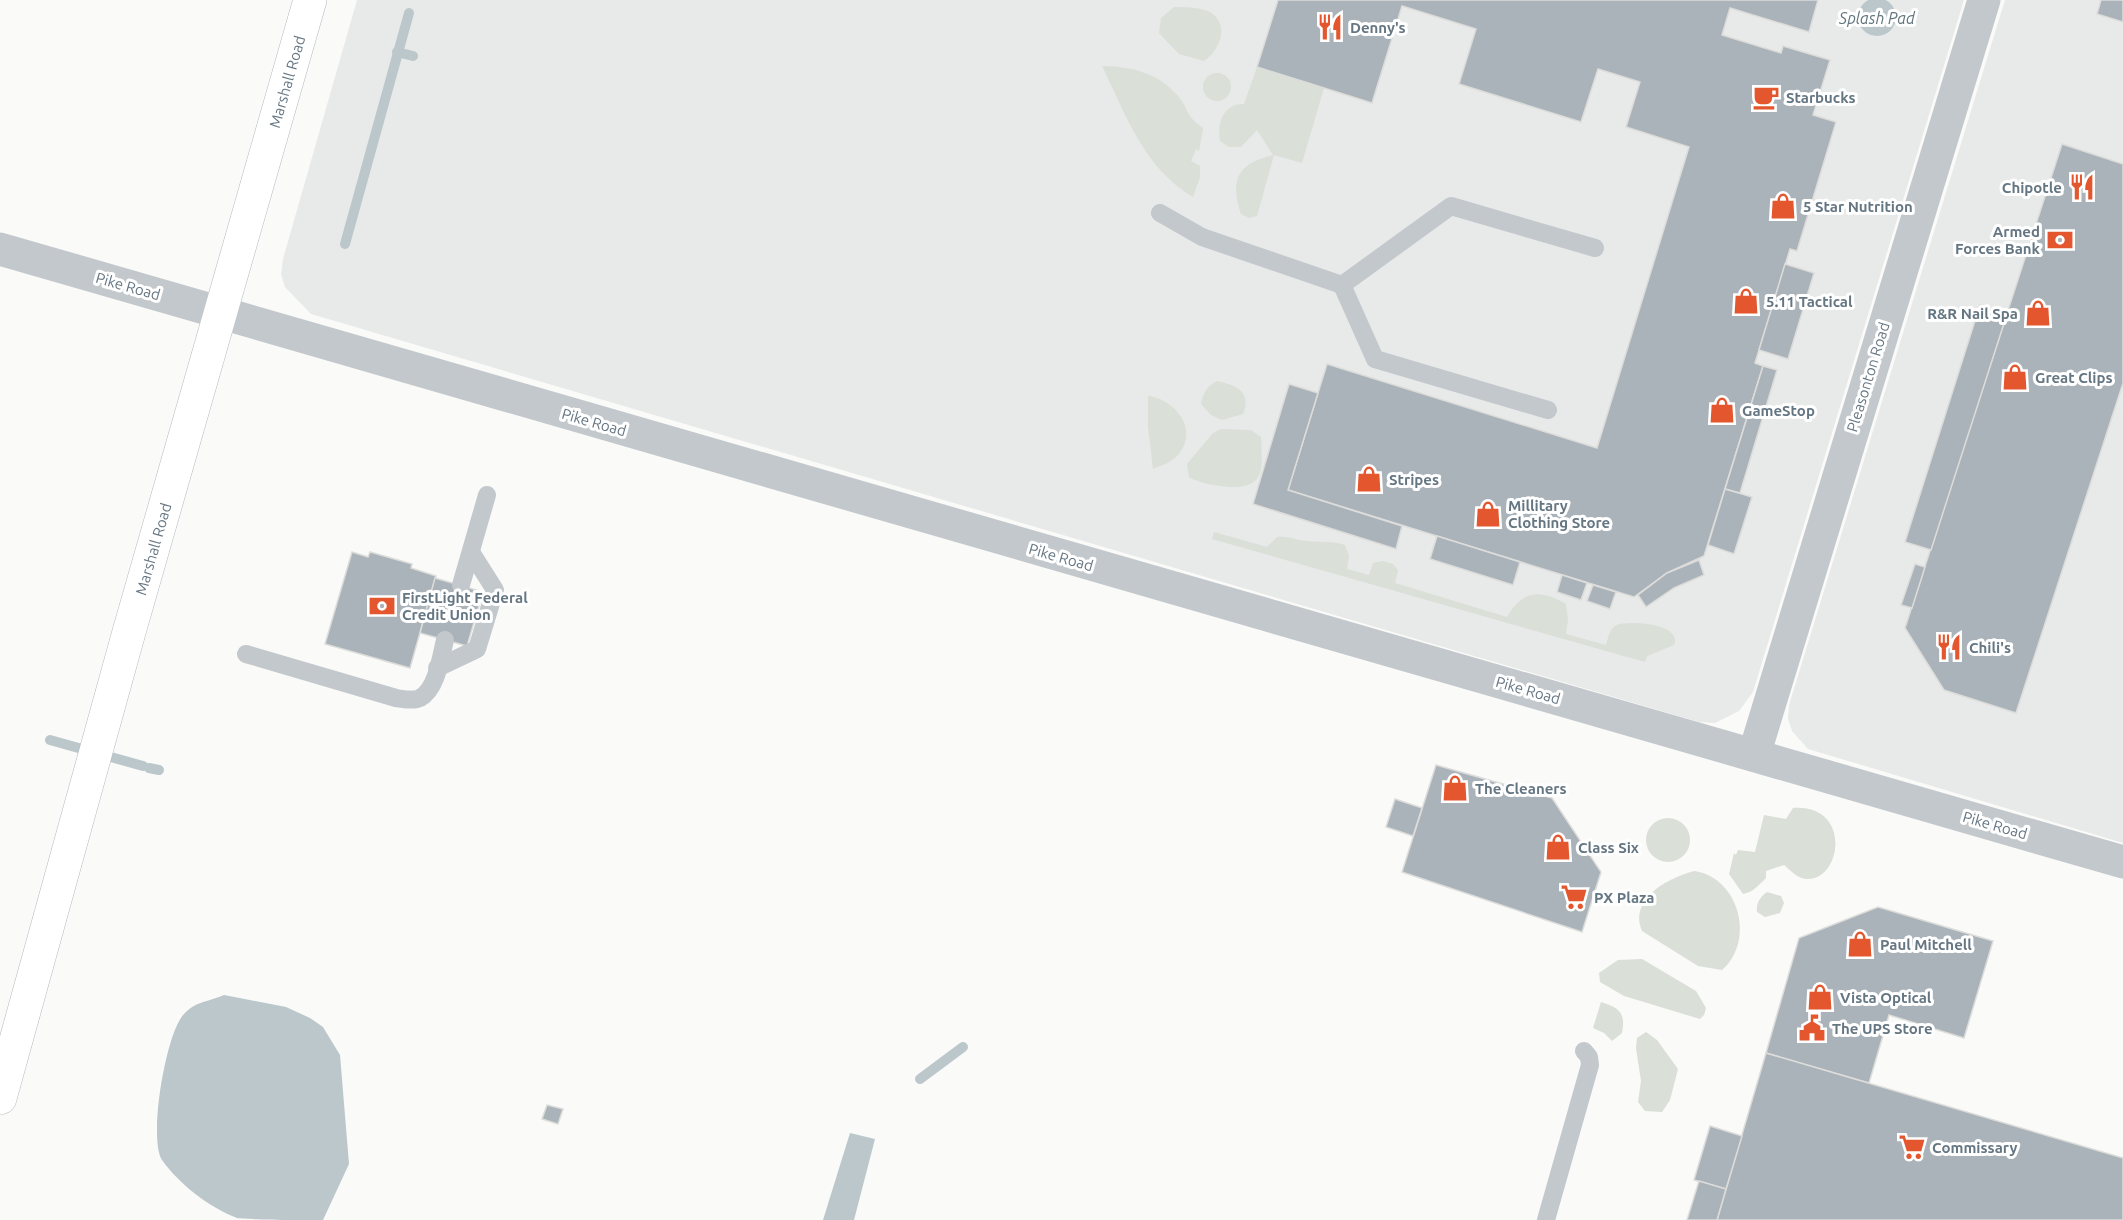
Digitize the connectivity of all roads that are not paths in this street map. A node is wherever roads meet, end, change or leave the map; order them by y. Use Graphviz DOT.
graph roads {
  1 [pos="310,0"];
  2 [pos="1984,0"];
  3 [pos="1160,213"];
  4 [pos="1595,248"];
  5 [pos="0,249"];
  6 [pos="1342,285"];
  7 [pos="221,313"];
  8 [pos="1548,410"];
  9 [pos="487,495"];
  10 [pos="471,552"];
  11 [pos="461,585"];
  12 [pos="445,640"];
  13 [pos="246,654"];
  14 [pos="437,668"];
  15 [pos="1754,755"];
  16 [pos="2123,862"];
  17 [pos="1584,1052"];
  18 [pos="0,1098"];
  19 [pos="1546,1220"];
  1 -- 7 [label="street, Marshall Road"];
  2 -- 15 [label="street, Pleasonton Road"];
  3 -- 6 [label="lane"];
  4 -- 6 [label="lane"];
  5 -- 7 [label="street, Pike Road"];
  6 -- 8 [label="lane"];
  7 -- 15 [label="street, Pike Road"];
  7 -- 18 [label="street, Marshall Road"];
  9 -- 10 [label="lane"];
  10 -- 11 [label="lane"];
  10 -- 14 [label="lane"];
  12 -- 14 [label="lane"];
  13 -- 14 [label="lane"];
  15 -- 16 [label="street, Pike Road"];
  17 -- 19 [label="lane"];
}
